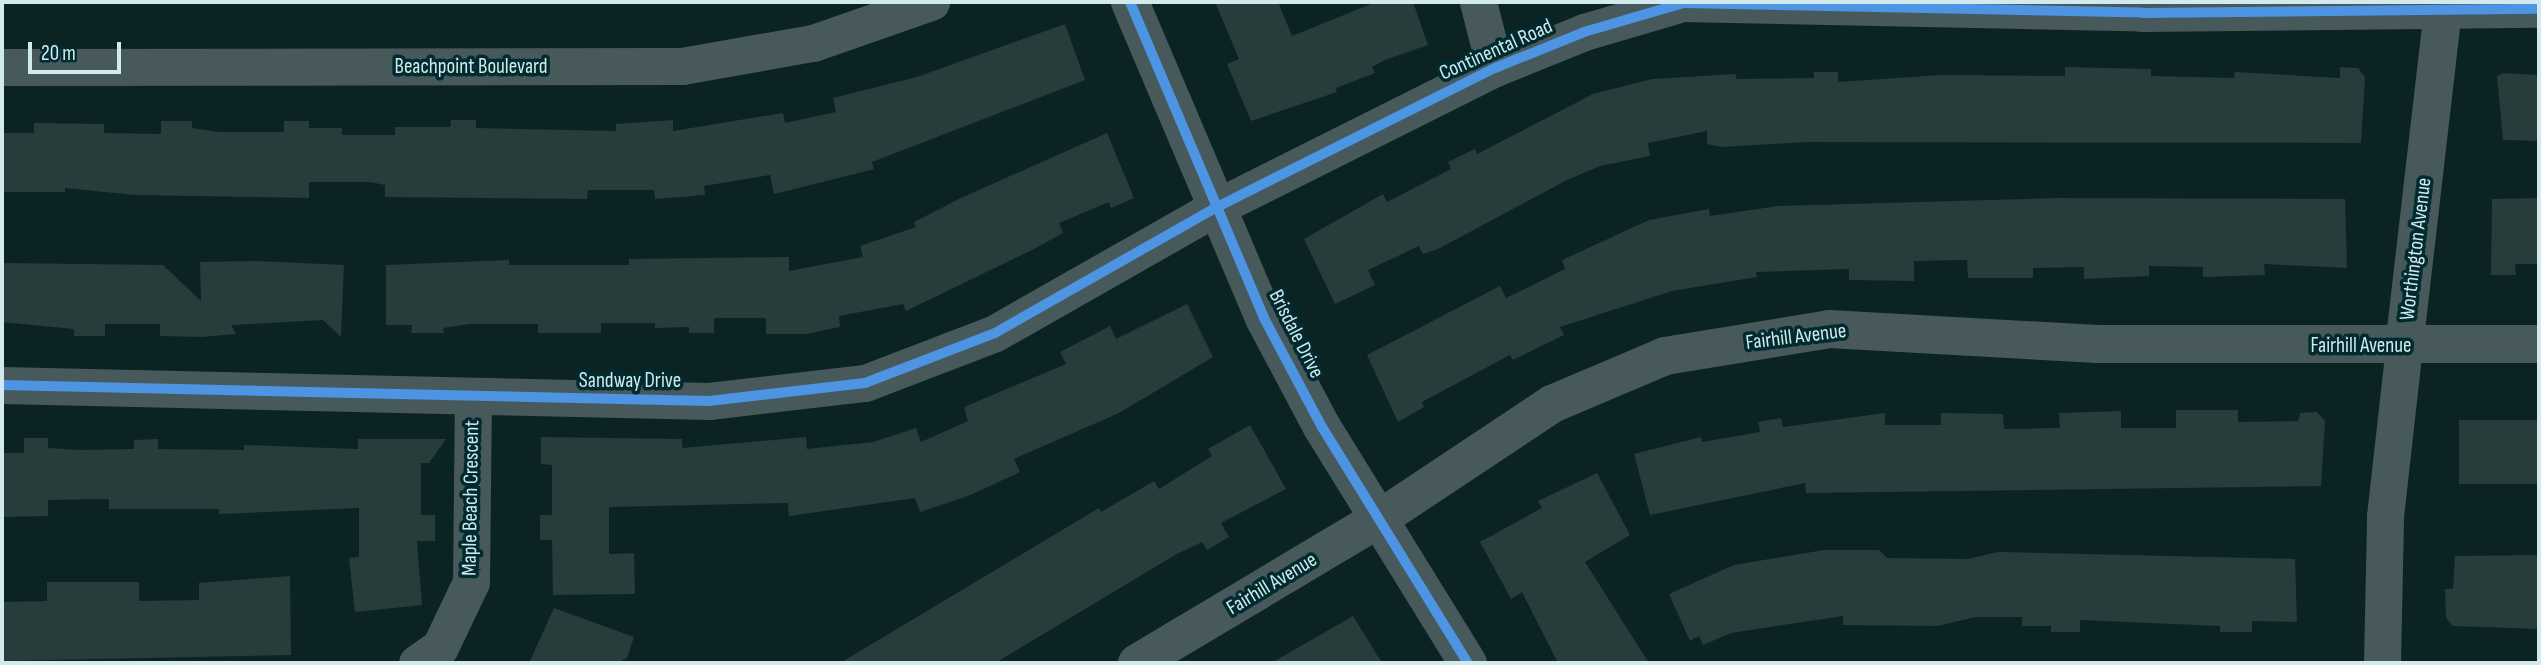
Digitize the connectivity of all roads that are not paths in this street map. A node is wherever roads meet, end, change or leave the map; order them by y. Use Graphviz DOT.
graph roads {
  1 [pos="931,2"];
  2 [pos="1130,2"];
  3 [pos="1478,2"];
  4 [pos="2443,5"];
  5 [pos="2539,9"];
  6 [pos="2,67"];
  7 [pos="1495,68"];
  8 [pos="1215,208"];
  9 [pos="2539,344"];
  10 [pos="2404,347"];
  11 [pos="2,386"];
  12 [pos="473,399"];
  13 [pos="1379,519"];
  14 [pos="416,663"];
  15 [pos="1137,663"];
  16 [pos="1468,663"];
  17 [pos="2382,663"];
  1 -- 6 [label="street, Beachpoint Boulevard"];
  2 -- 8 [label="street, Brisdale Drive"];
  3 -- 7 [label="street"];
  4 -- 5 [label="street, Continental Road"];
  4 -- 7 [label="street, Continental Road"];
  4 -- 10 [label="street, Worthington Avenue"];
  7 -- 8 [label="street, Continental Road"];
  8 -- 12 [label="street, Sandway Drive"];
  8 -- 13 [label="street, Brisdale Drive"];
  9 -- 10 [label="street, Fairhill Avenue"];
  10 -- 13 [label="street, Fairhill Avenue"];
  10 -- 17 [label="street, Worthington Avenue"];
  11 -- 12 [label="street, Sandway Drive"];
  12 -- 14 [label="street, Maple Beach Crescent"];
  13 -- 15 [label="street, Fairhill Avenue"];
  13 -- 16 [label="street, Brisdale Drive"];
}
